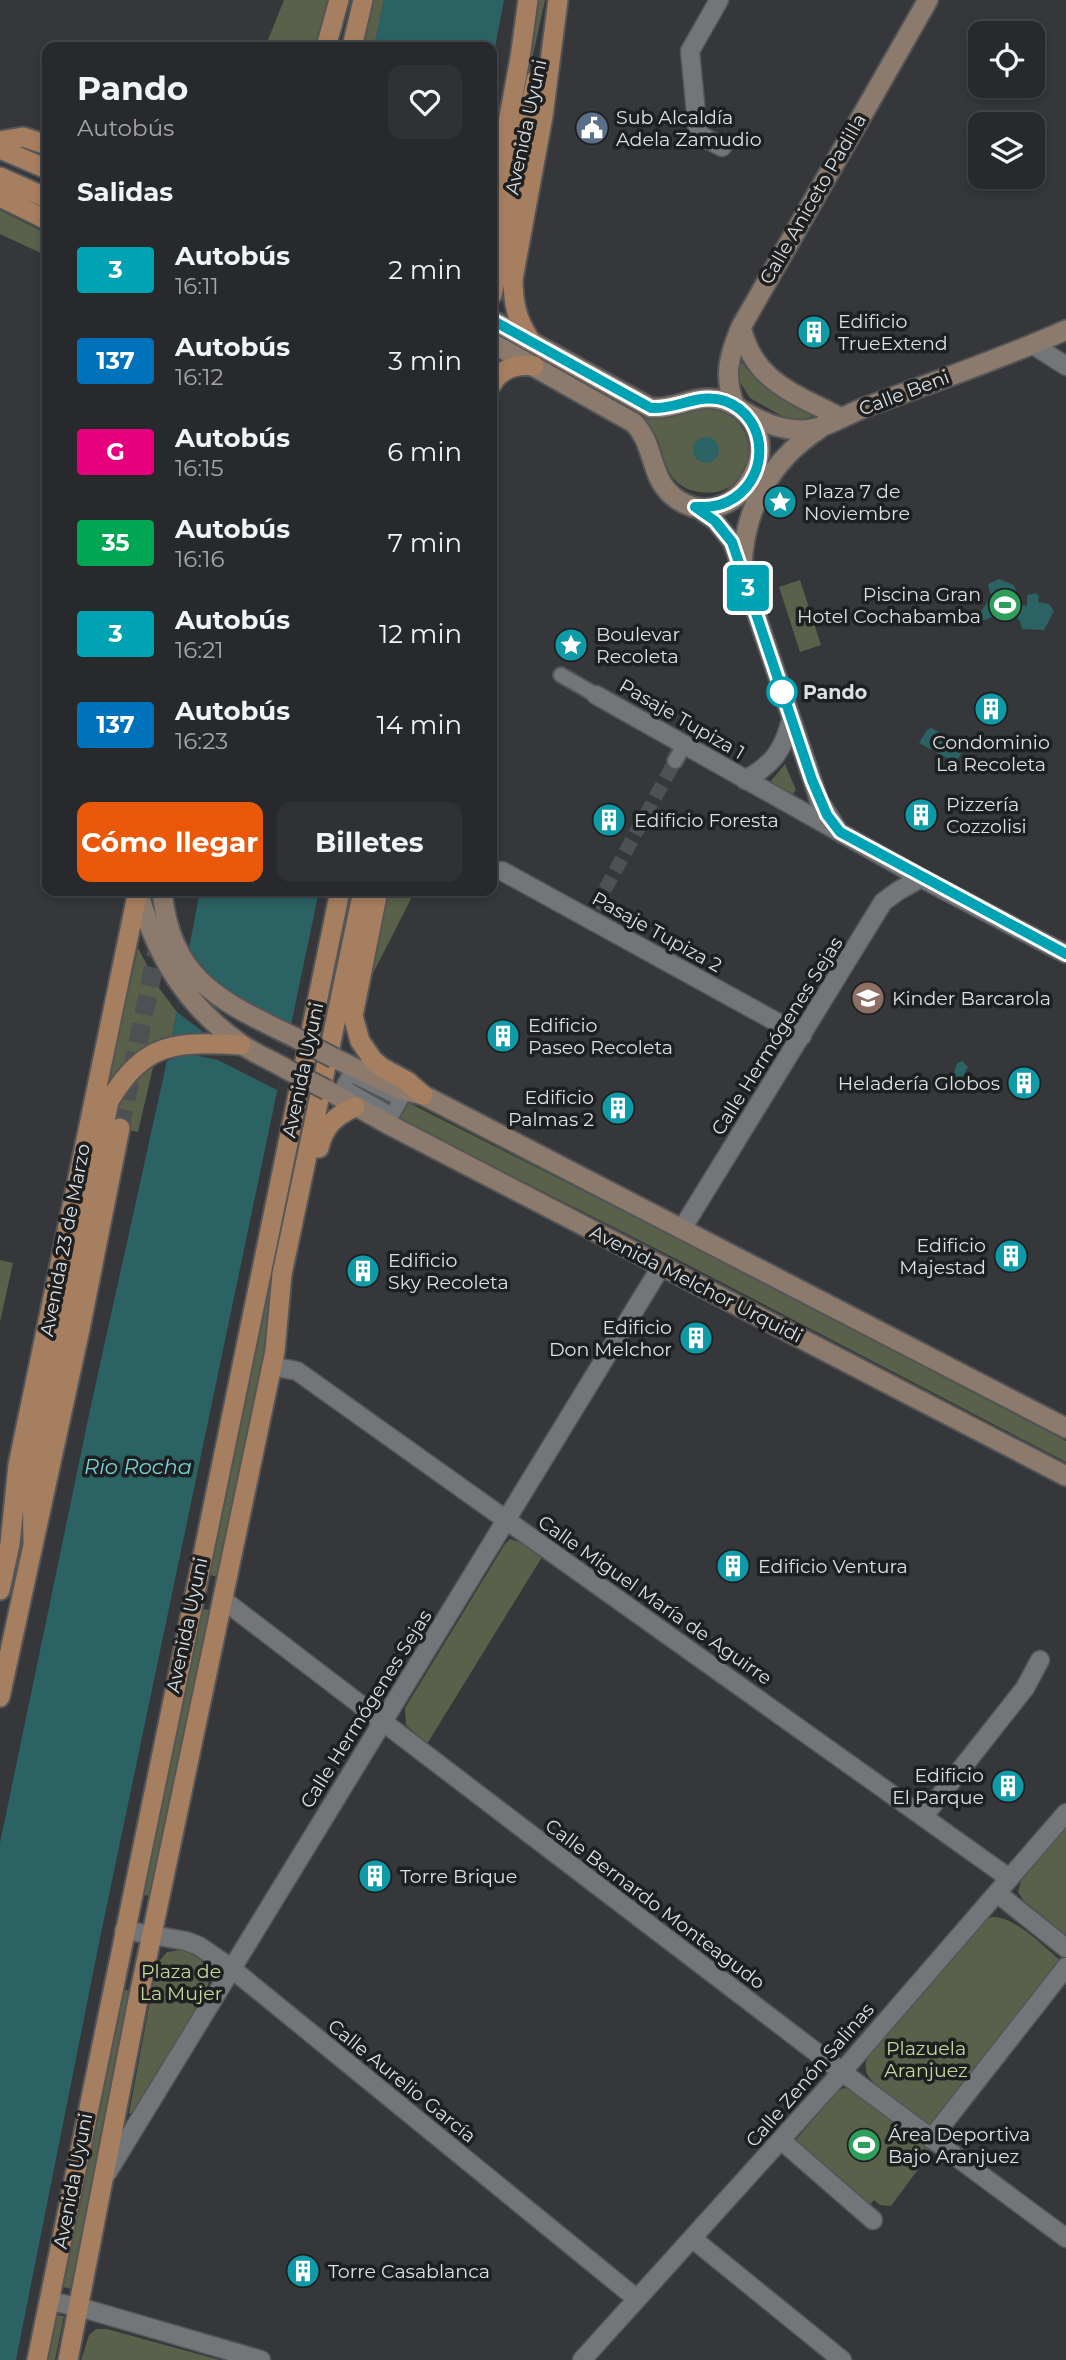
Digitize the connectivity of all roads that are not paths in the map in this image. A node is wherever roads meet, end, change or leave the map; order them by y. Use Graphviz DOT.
graph roads {
  1 [pos="339,0"];
  2 [pos="363,0"];
  3 [pos="525,0"];
  4 [pos="556,0"];
  5 [pos="719,0"];
  6 [pos="928,0"];
  7 [pos="328,42"];
  8 [pos="353,42"];
  9 [pos="497,111"];
  10 [pos="0,141"];
  11 [pos="42,143"];
  12 [pos="722,147"];
  13 [pos="0,149"];
  14 [pos="42,167"];
  15 [pos="0,177"];
  16 [pos="497,180"];
  17 [pos="42,196"];
  18 [pos="1,197"];
  19 [pos="42,218"];
  20 [pos="497,270"];
  21 [pos="497,323"];
  22 [pos="741,327"];
  23 [pos="1066,330"];
  24 [pos="530,340"];
  25 [pos="1033,345"];
  26 [pos="497,346"];
  27 [pos="534,366"];
  28 [pos="1066,366"];
  29 [pos="497,378"];
  30 [pos="738,408"];
  31 [pos="832,422"];
  32 [pos="695,507"];
  33 [pos="741,567"];
  34 [pos="561,676"];
  35 [pos="596,695"];
  36 [pos="791,720"];
  37 [pos="745,780"];
  38 [pos="840,832"];
  39 [pos="497,869"];
  40 [pos="921,878"];
  41 [pos="137,896"];
  42 [pos="139,896"];
  43 [pos="163,896"];
  44 [pos="339,896"];
  45 [pos="362,896"];
  46 [pos="377,896"];
  47 [pos="1066,954"];
  48 [pos="802,1036"];
  49 [pos="241,1045"];
  50 [pos="423,1096"];
  51 [pos="355,1107"];
  52 [pos="120,1128"];
  53 [pos="682,1229"];
  54 [pos="662,1265"];
  55 [pos="273,1358"];
  56 [pos="1066,1428"];
  57 [pos="1066,1476"];
  58 [pos="507,1520"];
  59 [pos="33,1542"];
  60 [pos="0,1590"];
  61 [pos="222,1599"];
  62 [pos="1040,1660"];
  63 [pos="0,1697"];
  64 [pos="383,1723"];
  65 [pos="1066,1813"];
  66 [pos="924,1816"];
  67 [pos="1009,1878"];
  68 [pos="997,1893"];
  69 [pos="124,1930"];
  70 [pos="152,1935"];
  71 [pos="1066,1948"];
  72 [pos="1066,1967"];
  73 [pos="231,1968"];
  74 [pos="842,2072"];
  75 [pos="931,2139"];
  76 [pos="781,2140"];
  77 [pos="106,2175"];
  78 [pos="873,2220"];
  79 [pos="1066,2238"];
  80 [pos="693,2239"];
  81 [pos="637,2299"];
  82 [pos="49,2301"];
  83 [pos="79,2307"];
  84 [pos="37,2360"];
  85 [pos="68,2360"];
  86 [pos="261,2360"];
  87 [pos="582,2360"];
  88 [pos="842,2360"];
  1 -- 7 [label="main road"];
  2 -- 8 [label="main road"];
  3 -- 9 [label="main road, Avenida Uyuni"];
  3 -- 16 [label="main road"];
  4 -- 20 [label="main road, Avenida Uyuni"];
  4 -- 24 [label="main road"];
  5 -- 12 [label="street"];
  6 -- 22 [label="main road, Calle Aniceto Padilla"];
  10 -- 11 [label="main road"];
  13 -- 14 [label="main road"];
  15 -- 17 [label="main road"];
  18 -- 19 [label="main road"];
  21 -- 24 [label="main road"];
  22 -- 30 [label="main road, Calle Aniceto Padilla"];
  22 -- 31 [label="main road"];
  23 -- 25 [label="main road, Calle Beni"];
  24 -- 30 [label="main road, Calle Beni"];
  25 -- 28 [label="street"];
  25 -- 31 [label="main road, Calle Beni"];
  26 -- 27 [label="main road"];
  27 -- 29 [label="main road"];
  27 -- 32 [label="main road"];
  30 -- 31 [label="main road, Calle Beni"];
  30 -- 32 [label="main road, Calle Aniceto Padilla"];
  31 -- 33 [label="main road"];
  32 -- 33 [label="street"];
  33 -- 36 [label="street"];
  34 -- 35 [label="street, Pasaje Tupiza 1"];
  35 -- 37 [label="street, Pasaje Tupiza 1"];
  36 -- 37 [label="street, Pasaje Tupiza 1"];
  36 -- 38 [label="street"];
  37 -- 38 [label="street, Pasaje Tupiza 1"];
  38 -- 40 [label="street, Pasaje Tupiza 1"];
  39 -- 48 [label="street, Pasaje Tupiza 2"];
  40 -- 47 [label="street, Pasaje Tupiza 1"];
  40 -- 48 [label="street, Calle Hermógenes Sejas"];
  41 -- 60 [label="main road, Avenida 23 de Marzo"];
  42 -- 49 [label="main road, Avenida Melchor Urquidi"];
  43 -- 50 [label="main road, bridge"];
  44 -- 69 [label="main road, Avenida Uyuni"];
  45 -- 55 [label="main road, Avenida Uyuni"];
  46 -- 50 [label="main road"];
  48 -- 53 [label="street, Calle Hermógenes Sejas"];
  49 -- 51 [label="main road, Avenida Melchor Urquidi, bridge"];
  49 -- 59 [label="main road"];
  50 -- 53 [label="main road"];
  51 -- 54 [label="main road, Avenida Melchor Urquidi"];
  51 -- 55 [label="main road"];
  52 -- 59 [label="main road, Avenida 23 de Marzo"];
  53 -- 56 [label="main road"];
  54 -- 57 [label="main road, Avenida Melchor Urquidi"];
  54 -- 58 [label="street, Calle Hermógenes Sejas"];
  55 -- 58 [label="street, Calle Miguel María de Aguirre"];
  55 -- 61 [label="main road, Avenida Uyuni"];
  58 -- 64 [label="street, Calle Hermógenes Sejas"];
  58 -- 66 [label="street, Calle Miguel María de Aguirre"];
  59 -- 63 [label="main road, Avenida 23 de Marzo"];
  61 -- 64 [label="street, Calle Bernardo Monteagudo"];
  61 -- 70 [label="main road, Avenida Uyuni"];
  62 -- 66 [label="street"];
  64 -- 73 [label="street, Calle Hermógenes Sejas"];
  64 -- 74 [label="street, Calle Bernardo Monteagudo"];
  65 -- 67 [label="street, Calle Zenón Salinas"];
  66 -- 67 [label="street, Calle Miguel María de Aguirre"];
  67 -- 68 [label="street, Calle Zenón Salinas"];
  68 -- 71 [label="street"];
  68 -- 74 [label="street, Calle Zenón Salinas"];
  69 -- 70 [label="street, Calle Aurelio García"];
  69 -- 82 [label="main road, Avenida Uyuni"];
  70 -- 73 [label="street, Calle Aurelio García"];
  70 -- 77 [label="main road, Avenida Uyuni"];
  72 -- 75 [label="street"];
  73 -- 77 [label="street, Calle Hermógenes Sejas"];
  73 -- 81 [label="street, Calle Aurelio García"];
  74 -- 75 [label="street, Calle Bernardo Monteagudo"];
  74 -- 76 [label="street, Calle Zenón Salinas"];
  75 -- 79 [label="street, Calle Bernardo Monteagudo"];
  76 -- 78 [label="street"];
  76 -- 80 [label="street, Calle Zenón Salinas"];
  77 -- 83 [label="main road, Avenida Uyuni"];
  80 -- 81 [label="street, Calle Zenón Salinas"];
  80 -- 88 [label="street"];
  81 -- 87 [label="street, Calle Zenón Salinas"];
  82 -- 83 [label="street"];
  82 -- 84 [label="main road, Avenida Uyuni"];
  83 -- 85 [label="main road, Avenida Uyuni"];
  83 -- 86 [label="street"];
}
